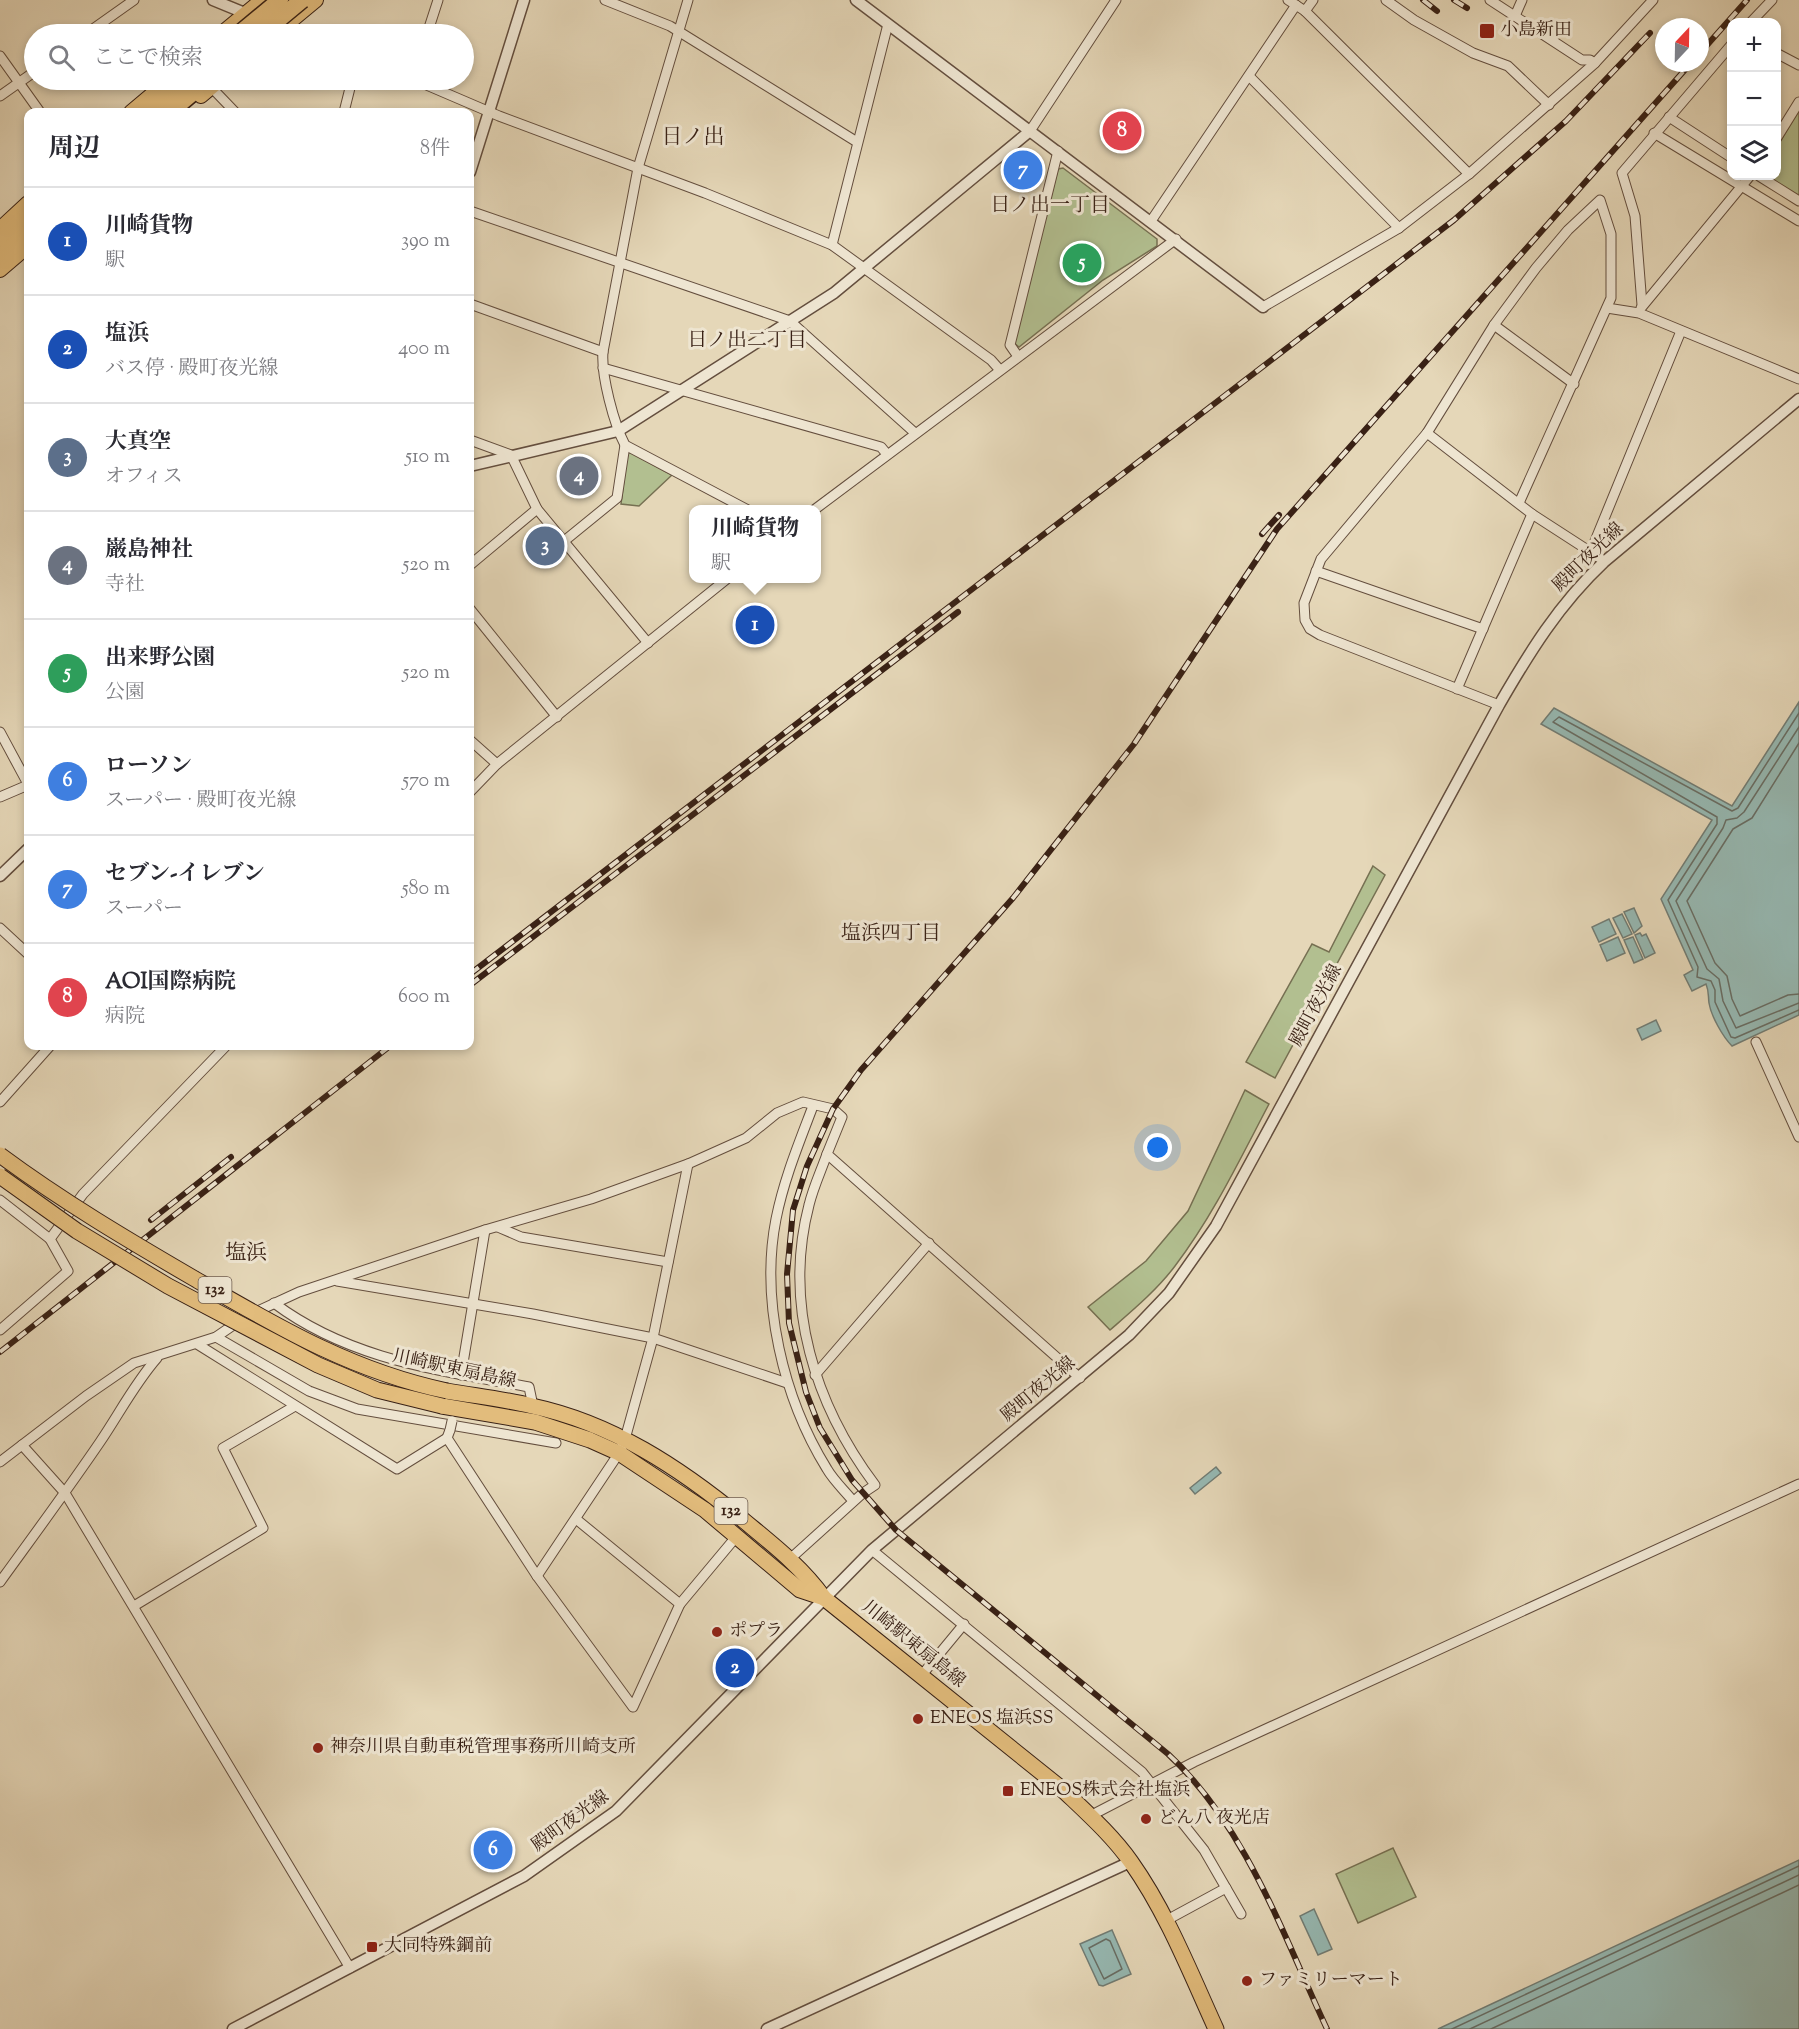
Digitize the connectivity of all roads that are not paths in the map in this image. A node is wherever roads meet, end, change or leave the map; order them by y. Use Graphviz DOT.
graph roads {
  1 [pos="134,0"];
  2 [pos="213,0"];
  3 [pos="262,0"];
  4 [pos="280,0"];
  5 [pos="302,0"];
  6 [pos="316,0"];
  7 [pos="438,0"];
  8 [pos="524,0"];
  9 [pos="605,0"];
  10 [pos="688,0"];
  11 [pos="856,0"];
  12 [pos="1116,0"];
  13 [pos="1313,0"];
  14 [pos="1386,0"];
  15 [pos="1490,0"];
  16 [pos="1522,0"];
  17 [pos="1653,0"];
  18 [pos="1772,0"];
  19 [pos="1292,2"];
  20 [pos="1305,11"];
  21 [pos="245,13"];
  22 [pos="1515,16"];
  23 [pos="1755,18"];
  24 [pos="100,24"];
  25 [pos="232,24"];
  26 [pos="251,24"];
  27 [pos="266,24"];
  28 [pos="273,24"];
  29 [pos="287,24"];
  30 [pos="430,24"];
  31 [pos="888,24"];
  32 [pos="679,31"];
  33 [pos="1727,49"];
  34 [pos="0,56"];
  35 [pos="1781,56"];
  36 [pos="1595,63"];
  37 [pos="1799,65"];
  38 [pos="1249,76"];
  39 [pos="24,79"];
  40 [pos="19,83"];
  41 [pos="24,90"];
  42 [pos="24,90"];
  43 [pos="157,90"];
  44 [pos="174,90"];
  45 [pos="202,90"];
  46 [pos="205,90"];
  47 [pos="219,90"];
  48 [pos="350,90"];
  49 [pos="440,90"];
  50 [pos="0,96"];
  51 [pos="1799,102"];
  52 [pos="1549,105"];
  53 [pos="37,108"];
  54 [pos="136,108"];
  55 [pos="152,108"];
  56 [pos="176,108"];
  57 [pos="186,108"];
  58 [pos="232,108"];
  59 [pos="345,108"];
  60 [pos="489,110"];
  61 [pos="1669,117"];
  62 [pos="1030,130"];
  63 [pos="1781,131"];
  64 [pos="1654,133"];
  65 [pos="857,142"];
  66 [pos="1058,151"];
  67 [pos="1727,155"];
  68 [pos="474,159"];
  69 [pos="638,168"];
  70 [pos="1468,174"];
  71 [pos="1746,180"];
  72 [pos="1765,180"];
  73 [pos="1742,185"];
  74 [pos="1799,201"];
  75 [pos="24,207"];
  76 [pos="474,212"];
  77 [pos="24,218"];
  78 [pos="1799,220"];
  79 [pos="1151,221"];
  80 [pos="1399,228"];
  81 [pos="0,229"];
  82 [pos="24,236"];
  83 [pos="0,239"];
  84 [pos="1176,239"];
  85 [pos="832,245"];
  86 [pos="24,249"];
  87 [pos="0,257"];
  88 [pos="621,264"];
  89 [pos="863,269"];
  90 [pos="0,270"];
  91 [pos="474,305"];
  92 [pos="1263,307"];
  93 [pos="1607,308"];
  94 [pos="1641,309"];
  95 [pos="790,321"];
  96 [pos="1494,325"];
  97 [pos="1681,331"];
  98 [pos="603,352"];
  99 [pos="1017,355"];
  100 [pos="603,368"];
  101 [pos="999,369"];
  102 [pos="1799,379"];
  103 [pos="1574,384"];
  104 [pos="682,390"];
  105 [pos="1799,399"];
  106 [pos="618,431"];
  107 [pos="915,433"];
  108 [pos="1427,433"];
  109 [pos="474,441"];
  110 [pos="625,445"];
  111 [pos="886,453"];
  112 [pos="511,455"];
  113 [pos="474,465"];
  114 [pos="1519,503"];
  115 [pos="739,505"];
  116 [pos="819,505"];
  117 [pos="537,509"];
  118 [pos="1532,514"];
  119 [pos="563,542"];
  120 [pos="1601,559"];
  121 [pos="474,562"];
  122 [pos="1316,571"];
  123 [pos="723,583"];
  124 [pos="474,614"];
  125 [pos="1483,629"];
  126 [pos="648,643"];
  127 [pos="1457,689"];
  128 [pos="1499,705"];
  129 [pos="557,717"];
  130 [pos="0,732"];
  131 [pos="474,744"];
  132 [pos="497,764"];
  133 [pos="24,777"];
  134 [pos="24,786"];
  135 [pos="474,788"];
  136 [pos="0,797"];
  137 [pos="24,853"];
  138 [pos="0,876"];
  139 [pos="0,928"];
  140 [pos="24,950"];
  141 [pos="1756,1042"];
  142 [pos="46,1050"];
  143 [pos="222,1050"];
  144 [pos="0,1102"];
  145 [pos="813,1106"];
  146 [pos="1799,1137"];
  147 [pos="827,1154"];
  148 [pos="0,1155"];
  149 [pos="688,1164"];
  150 [pos="0,1176"];
  151 [pos="0,1200"];
  152 [pos="498,1227"];
  153 [pos="485,1230"];
  154 [pos="50,1239"];
  155 [pos="929,1243"];
  156 [pos="668,1262"];
  157 [pos="335,1281"];
  158 [pos="274,1303"];
  159 [pos="473,1304"];
  160 [pos="0,1330"];
  161 [pos="216,1337"];
  162 [pos="653,1338"];
  163 [pos="197,1344"];
  164 [pos="159,1356"];
  165 [pos="461,1375"];
  166 [pos="815,1375"];
  167 [pos="1080,1378"];
  168 [pos="787,1383"];
  169 [pos="295,1406"];
  170 [pos="533,1406"];
  171 [pos="449,1421"];
  172 [pos="556,1443"];
  173 [pos="22,1445"];
  174 [pos="622,1446"];
  175 [pos="0,1462"];
  176 [pos="1799,1484"];
  177 [pos="65,1493"];
  178 [pos="853,1501"];
  179 [pos="576,1519"];
  180 [pos="736,1537"];
  181 [pos="872,1550"];
  182 [pos="790,1559"];
  183 [pos="537,1576"];
  184 [pos="0,1582"];
  185 [pos="824,1598"];
  186 [pos="680,1604"];
  187 [pos="135,1606"];
  188 [pos="964,1624"];
  189 [pos="921,1676"];
  190 [pos="1150,1784"];
  191 [pos="1090,1816"];
  192 [pos="1130,1862"];
  193 [pos="1226,1888"];
  194 [pos="1241,1914"];
  195 [pos="1167,1920"];
  196 [pos="350,1968"];
  197 [pos="233,2029"];
  198 [pos="766,2029"];
  199 [pos="1216,2029"];
  1 -- 24 [label="street"];
  2 -- 21 [label="street"];
  3 -- 21 [label="main road"];
  4 -- 26 [label="highway, bridge"];
  5 -- 28 [label="highway, bridge"];
  6 -- 29 [label="main road"];
  7 -- 30 [label="street"];
  8 -- 60 [label="street"];
  9 -- 32 [label="street"];
  10 -- 32 [label="street"];
  11 -- 31 [label="street"];
  12 -- 62 [label="street"];
  13 -- 20 [label="street"];
  14 -- 52 [label="street"];
  15 -- 22 [label="street"];
  16 -- 22 [label="street"];
  17 -- 36 [label="street"];
  18 -- 23 [label="street"];
  19 -- 20 [label="street"];
  19 -- 38 [label="street"];
  20 -- 70 [label="street"];
  21 -- 25 [label="main road"];
  21 -- 27 [label="street"];
  22 -- 36 [label="street"];
  31 -- 62 [label="street"];
  31 -- 65 [label="street"];
  32 -- 65 [label="street"];
  32 -- 69 [label="street"];
  33 -- 61 [label="street"];
  34 -- 40 [label="street"];
  35 -- 37 [label="street"];
  36 -- 52 [label="street"];
  38 -- 79 [label="street"];
  38 -- 80 [label="street"];
  39 -- 40 [label="street"];
  40 -- 42 [label="street"];
  40 -- 50 [label="street"];
  41 -- 53 [label="street"];
  43 -- 54 [label="main road"];
  44 -- 55 [label="highway"];
  45 -- 56 [label="highway"];
  46 -- 57 [label="main road"];
  47 -- 58 [label="street"];
  48 -- 59 [label="street"];
  49 -- 60 [label="street"];
  51 -- 63 [label="street"];
  52 -- 70 [label="street"];
  60 -- 68 [label="street"];
  60 -- 69 [label="street"];
  61 -- 64 [label="street"];
  61 -- 67 [label="street"];
  62 -- 66 [label="street"];
  62 -- 89 [label="street"];
  64 -- 73 [label="street"];
  64 -- 94 [label="street"];
  65 -- 85 [label="street"];
  66 -- 79 [label="street"];
  66 -- 99 [label="street"];
  69 -- 85 [label="street"];
  69 -- 88 [label="street"];
  70 -- 80 [label="street"];
  71 -- 73 [label="street"];
  72 -- 74 [label="street"];
  73 -- 78 [label="street"];
  73 -- 94 [label="street"];
  75 -- 81 [label="main road"];
  76 -- 88 [label="street"];
  77 -- 83 [label="highway"];
  79 -- 84 [label="street"];
  80 -- 92 [label="street"];
  82 -- 87 [label="highway"];
  84 -- 92 [label="street"];
  84 -- 99 [label="street"];
  85 -- 89 [label="street"];
  86 -- 90 [label="main road"];
  88 -- 95 [label="street"];
  88 -- 98 [label="street"];
  89 -- 95 [label="street"];
  89 -- 101 [label="street"];
  91 -- 98 [label="street"];
  93 -- 94 [label="street"];
  93 -- 96 [label="street"];
  93 -- 103 [label="street"];
  94 -- 97 [label="street"];
  95 -- 104 [label="street"];
  95 -- 107 [label="street"];
  96 -- 103 [label="street"];
  96 -- 108 [label="street"];
  97 -- 102 [label="street"];
  97 -- 120 [label="street"];
  98 -- 100 [label="street"];
  99 -- 101 [label="street"];
  100 -- 104 [label="street"];
  100 -- 106 [label="street"];
  101 -- 107 [label="street"];
  103 -- 114 [label="street"];
  104 -- 106 [label="street"];
  104 -- 111 [label="street"];
  105 -- 120 [label="street, 殿町夜光線"];
  106 -- 110 [label="street"];
  106 -- 112 [label="street"];
  107 -- 111 [label="street"];
  108 -- 114 [label="street"];
  108 -- 122 [label="street"];
  109 -- 112 [label="street"];
  110 -- 115 [label="street"];
  110 -- 119 [label="street"];
  111 -- 116 [label="street"];
  112 -- 113 [label="street"];
  112 -- 117 [label="street"];
  114 -- 118 [label="street"];
  117 -- 119 [label="street"];
  117 -- 121 [label="street"];
  118 -- 120 [label="street"];
  118 -- 125 [label="street"];
  119 -- 126 [label="street"];
  120 -- 128 [label="street, 殿町夜光線"];
  122 -- 125 [label="street"];
  122 -- 127 [label="street"];
  123 -- 126 [label="street"];
  124 -- 129 [label="street"];
  125 -- 127 [label="street"];
  126 -- 129 [label="street"];
  127 -- 128 [label="street"];
  128 -- 167 [label="street, 殿町夜光線"];
  129 -- 132 [label="street"];
  130 -- 133 [label="street"];
  131 -- 132 [label="street"];
  132 -- 135 [label="street"];
  134 -- 136 [label="street"];
  137 -- 138 [label="street"];
  139 -- 140 [label="street"];
  141 -- 146 [label="street"];
  142 -- 144 [label="street"];
  143 -- 154 [label="street"];
  145 -- 147 [label="street"];
  145 -- 149 [label="street"];
  145 -- 168 [label="street"];
  147 -- 155 [label="street"];
  147 -- 166 [label="street"];
  148 -- 170 [label="highway, 川崎駅東扇島線 / 132, bridge"];
  149 -- 152 [label="street"];
  149 -- 156 [label="street"];
  150 -- 171 [label="highway, 川崎駅東扇島線 / 132, bridge"];
  151 -- 154 [label="street"];
  152 -- 153 [label="street"];
  152 -- 156 [label="street"];
  153 -- 157 [label="street"];
  153 -- 159 [label="street"];
  154 -- 160 [label="street"];
  155 -- 166 [label="street"];
  155 -- 167 [label="street"];
  156 -- 162 [label="street"];
  157 -- 158 [label="street"];
  157 -- 159 [label="street"];
  158 -- 161 [label="street"];
  158 -- 165 [label="street"];
  159 -- 162 [label="street"];
  159 -- 165 [label="street"];
  161 -- 163 [label="street"];
  161 -- 172 [label="street"];
  162 -- 168 [label="street"];
  162 -- 174 [label="street"];
  163 -- 164 [label="street"];
  163 -- 169 [label="street"];
  164 -- 173 [label="street"];
  164 -- 177 [label="street"];
  165 -- 170 [label="street"];
  166 -- 178 [label="street"];
  167 -- 181 [label="street, 殿町夜光線"];
  168 -- 178 [label="street"];
  169 -- 171 [label="street"];
  169 -- 187 [label="street"];
  170 -- 174 [label="highway, 川崎駅東扇島線 / 132"];
  171 -- 174 [label="highway, 川崎駅東扇島線 / 132"];
  171 -- 183 [label="street"];
  173 -- 175 [label="street"];
  173 -- 177 [label="street"];
  174 -- 179 [label="street"];
  174 -- 180 [label="highway, 川崎駅東扇島線 / 132"];
  174 -- 182 [label="highway, 川崎駅東扇島線 / 132"];
  176 -- 190 [label="street"];
  177 -- 184 [label="street"];
  177 -- 187 [label="street"];
  178 -- 182 [label="street"];
  179 -- 183 [label="street"];
  179 -- 186 [label="street"];
  180 -- 185 [label="highway, 川崎駅東扇島線 / 132"];
  180 -- 186 [label="street"];
  181 -- 185 [label="street, 殿町夜光線"];
  181 -- 188 [label="street"];
  182 -- 185 [label="highway, 川崎駅東扇島線 / 132"];
  183 -- 186 [label="street"];
  185 -- 189 [label="highway, 川崎駅東扇島線 / 132"];
  185 -- 196 [label="street, 殿町夜光線"];
  187 -- 196 [label="street"];
  188 -- 189 [label="street"];
  188 -- 190 [label="street"];
  189 -- 191 [label="highway, 川崎駅東扇島線 / 132"];
  190 -- 191 [label="street"];
  190 -- 193 [label="street"];
  191 -- 192 [label="highway, 川崎駅東扇島線 / 132"];
  192 -- 195 [label="highway, 川崎駅東扇島線 / 132"];
  192 -- 198 [label="street"];
  193 -- 194 [label="street"];
  193 -- 195 [label="street"];
  195 -- 199 [label="highway, 川崎駅東扇島線 / 132"];
  196 -- 197 [label="street, 殿町夜光線"];
}
